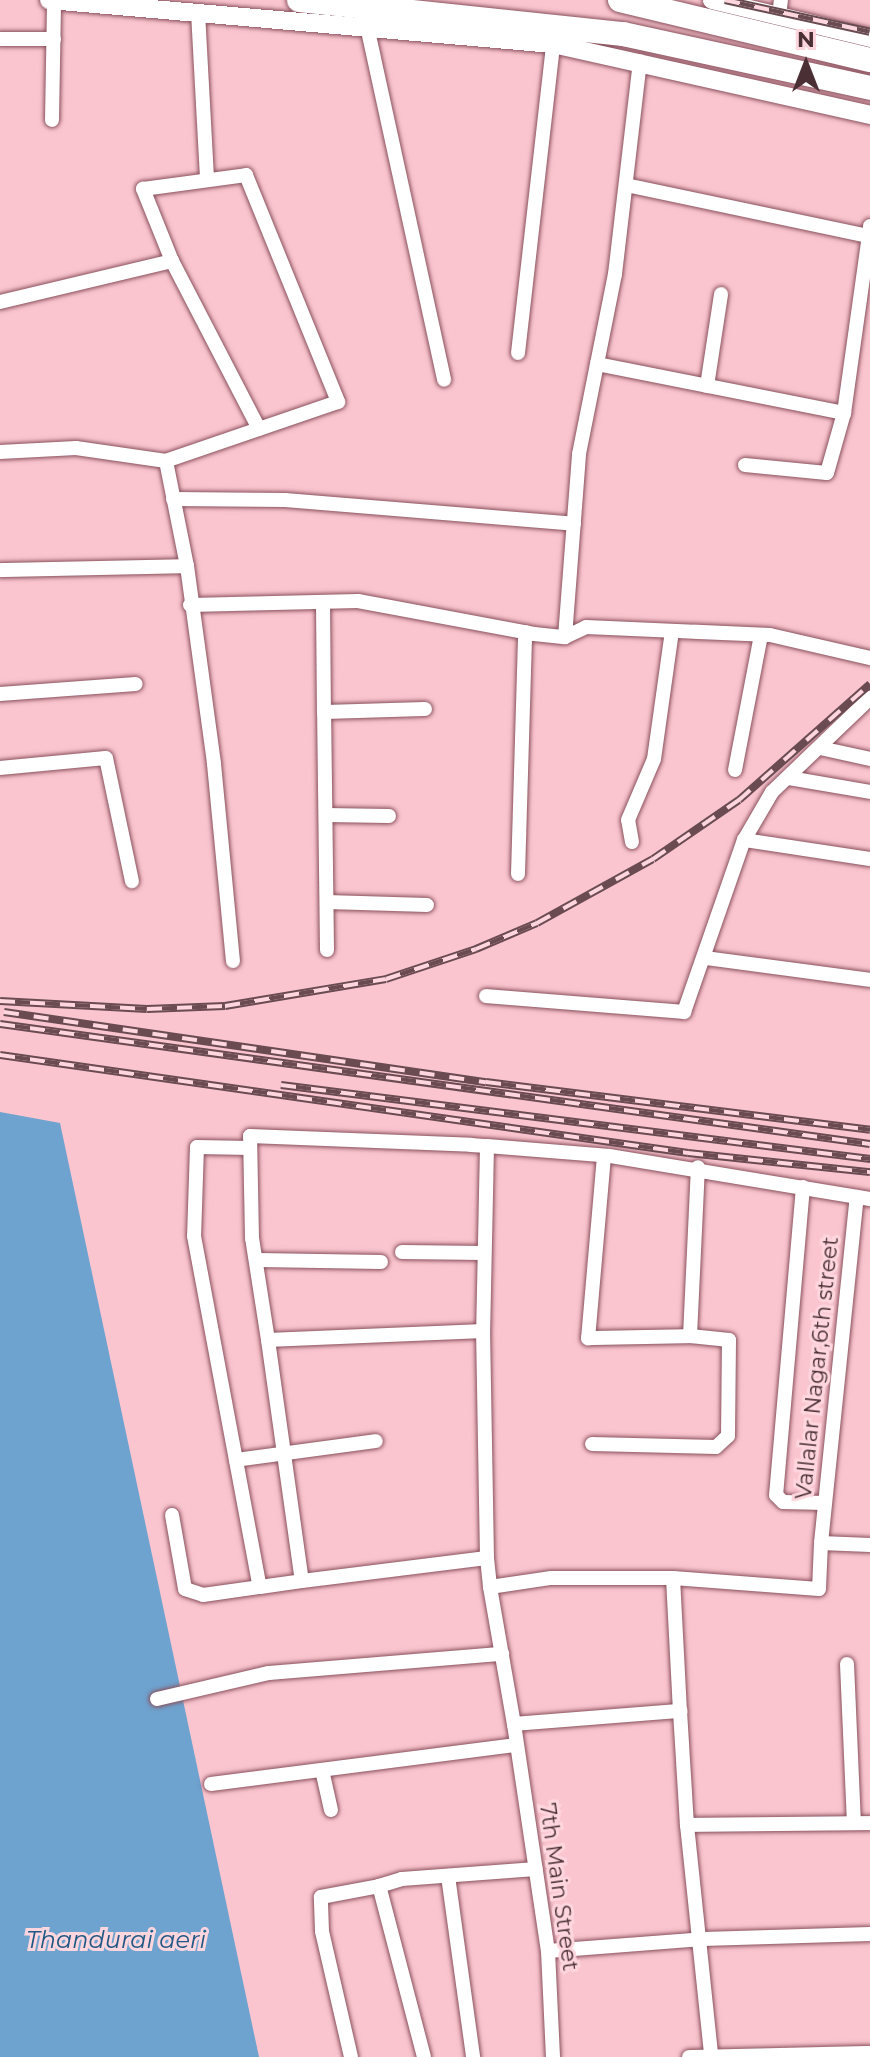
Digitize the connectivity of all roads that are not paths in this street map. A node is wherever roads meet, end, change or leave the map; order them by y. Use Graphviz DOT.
graph roads {
  1 [pos="299,0"];
  2 [pos="620,0"];
  3 [pos="712,0"];
  4 [pos="52,2"];
  5 [pos="780,8"];
  6 [pos="198,12"];
  7 [pos="367,26"];
  8 [pos="548,35"];
  9 [pos="870,38"];
  10 [pos="0,39"];
  11 [pos="54,39"];
  12 [pos="870,60"];
  13 [pos="640,61"];
  14 [pos="870,88"];
  15 [pos="870,115"];
  16 [pos="52,120"];
  17 [pos="207,180"];
  18 [pos="626,185"];
  19 [pos="869,231"];
  20 [pos="172,261"];
  21 [pos="721,294"];
  22 [pos="0,302"];
  23 [pos="518,353"];
  24 [pos="597,364"];
  25 [pos="444,380"];
  26 [pos="707,386"];
  27 [pos="844,413"];
  28 [pos="259,429"];
  29 [pos="0,452"];
  30 [pos="166,461"];
  31 [pos="745,465"];
  32 [pos="173,499"];
  33 [pos="574,524"];
  34 [pos="187,566"];
  35 [pos="0,570"];
  36 [pos="323,602"];
  37 [pos="190,605"];
  38 [pos="672,631"];
  39 [pos="525,632"];
  40 [pos="761,635"];
  41 [pos="565,637"];
  42 [pos="870,658"];
  43 [pos="136,684"];
  44 [pos="0,694"];
  45 [pos="870,698"];
  46 [pos="425,709"];
  47 [pos="324,712"];
  48 [pos="820,748"];
  49 [pos="870,759"];
  50 [pos="0,768"];
  51 [pos="735,770"];
  52 [pos="789,778"];
  53 [pos="870,792"];
  54 [pos="326,815"];
  55 [pos="389,816"];
  56 [pos="744,840"];
  57 [pos="632,842"];
  58 [pos="870,859"];
  59 [pos="518,874"];
  60 [pos="132,881"];
  61 [pos="327,902"];
  62 [pos="427,905"];
  63 [pos="327,950"];
  64 [pos="706,958"];
  65 [pos="233,961"];
  66 [pos="870,980"];
  67 [pos="486,996"];
  68 [pos="487,1146"];
  69 [pos="250,1148"];
  70 [pos="604,1156"];
  71 [pos="698,1167"];
  72 [pos="803,1187"];
  73 [pos="864,1198"];
  74 [pos="402,1252"];
  75 [pos="484,1253"];
  76 [pos="258,1260"];
  77 [pos="381,1262"];
  78 [pos="483,1331"];
  79 [pos="690,1336"];
  80 [pos="268,1340"];
  81 [pos="376,1441"];
  82 [pos="592,1444"];
  83 [pos="284,1451"];
  84 [pos="236,1460"];
  85 [pos="825,1503"];
  86 [pos="172,1515"];
  87 [pos="821,1543"];
  88 [pos="870,1545"];
  89 [pos="487,1558"];
  90 [pos="673,1578"];
  91 [pos="302,1581"];
  92 [pos="260,1587"];
  93 [pos="490,1587"];
  94 [pos="502,1654"];
  95 [pos="847,1664"];
  96 [pos="157,1699"];
  97 [pos="680,1711"];
  98 [pos="514,1724"];
  99 [pos="517,1745"];
  100 [pos="322,1770"];
  101 [pos="211,1784"];
  102 [pos="331,1810"];
  103 [pos="854,1823"];
  104 [pos="870,1823"];
  105 [pos="687,1825"];
  106 [pos="536,1869"];
  107 [pos="448,1876"];
  108 [pos="379,1886"];
  109 [pos="870,1934"];
  110 [pos="703,1939"];
  111 [pos="548,1951"];
  112 [pos="711,2053"];
  113 [pos="870,2053"];
  114 [pos="351,2057"];
  115 [pos="424,2057"];
  116 [pos="473,2057"];
  117 [pos="553,2057"];
  118 [pos="689,2057"];
  1 -- 8 [label="highway"];
  2 -- 12 [label="highway"];
  3 -- 5 [label="street"];
  4 -- 6 [label="street"];
  4 -- 11 [label="street"];
  5 -- 9 [label="street"];
  6 -- 7 [label="street"];
  6 -- 17 [label="street"];
  7 -- 8 [label="street"];
  7 -- 25 [label="street"];
  8 -- 13 [label="street"];
  8 -- 14 [label="highway"];
  8 -- 23 [label="street"];
  10 -- 11 [label="street"];
  11 -- 16 [label="street"];
  13 -- 15 [label="street"];
  13 -- 18 [label="street"];
  17 -- 20 [label="street"];
  17 -- 28 [label="street"];
  18 -- 19 [label="street"];
  18 -- 24 [label="street"];
  19 -- 27 [label="street"];
  20 -- 22 [label="street"];
  20 -- 28 [label="street"];
  21 -- 26 [label="street"];
  24 -- 26 [label="street"];
  24 -- 33 [label="street"];
  26 -- 27 [label="street"];
  27 -- 31 [label="street"];
  28 -- 30 [label="street"];
  29 -- 30 [label="street"];
  30 -- 32 [label="street"];
  32 -- 33 [label="street"];
  32 -- 34 [label="street"];
  33 -- 41 [label="street"];
  34 -- 35 [label="street"];
  34 -- 37 [label="street"];
  36 -- 37 [label="street"];
  36 -- 39 [label="street"];
  36 -- 47 [label="street"];
  37 -- 65 [label="street"];
  38 -- 40 [label="street"];
  38 -- 41 [label="street"];
  38 -- 57 [label="street"];
  39 -- 41 [label="street"];
  39 -- 59 [label="street"];
  40 -- 42 [label="street"];
  40 -- 51 [label="street"];
  43 -- 44 [label="street"];
  45 -- 48 [label="street"];
  46 -- 47 [label="street"];
  47 -- 54 [label="street"];
  48 -- 49 [label="street"];
  48 -- 52 [label="street"];
  50 -- 60 [label="street"];
  52 -- 53 [label="street"];
  52 -- 56 [label="street"];
  54 -- 55 [label="street"];
  54 -- 61 [label="street"];
  56 -- 58 [label="street"];
  56 -- 64 [label="street"];
  61 -- 62 [label="street"];
  61 -- 63 [label="street"];
  64 -- 66 [label="street"];
  64 -- 67 [label="street"];
  68 -- 69 [label="street"];
  68 -- 70 [label="street"];
  68 -- 75 [label="street, 7th Main Street"];
  69 -- 76 [label="street"];
  69 -- 84 [label="street"];
  70 -- 71 [label="street"];
  70 -- 79 [label="street"];
  71 -- 72 [label="street"];
  71 -- 79 [label="street"];
  72 -- 73 [label="street"];
  72 -- 85 [label="street"];
  73 -- 85 [label="street, Vallalar Nagar,6th street"];
  74 -- 75 [label="street"];
  75 -- 78 [label="street, 7th Main Street"];
  76 -- 77 [label="street"];
  76 -- 80 [label="street"];
  78 -- 80 [label="street"];
  78 -- 89 [label="street, 7th Main Street"];
  79 -- 82 [label="street"];
  80 -- 83 [label="street"];
  81 -- 83 [label="street"];
  83 -- 84 [label="street"];
  83 -- 91 [label="street"];
  84 -- 92 [label="street"];
  85 -- 87 [label="street, Vallalar Nagar,6th street"];
  86 -- 92 [label="street"];
  87 -- 88 [label="street"];
  87 -- 90 [label="street, Vallalar Nagar,6th street"];
  89 -- 91 [label="street"];
  89 -- 93 [label="street, 7th Main Street"];
  90 -- 93 [label="street"];
  90 -- 97 [label="street"];
  91 -- 92 [label="street"];
  93 -- 94 [label="street, 7th Main Street"];
  94 -- 96 [label="street"];
  94 -- 98 [label="street, 7th Main Street"];
  95 -- 103 [label="street"];
  97 -- 98 [label="street"];
  97 -- 105 [label="street"];
  98 -- 99 [label="street, 7th Main Street"];
  99 -- 100 [label="street"];
  99 -- 106 [label="street, 7th Main Street"];
  100 -- 101 [label="street"];
  100 -- 102 [label="street"];
  103 -- 104 [label="street"];
  103 -- 105 [label="street"];
  105 -- 110 [label="street"];
  106 -- 107 [label="street"];
  106 -- 111 [label="street, 7th Main Street"];
  107 -- 108 [label="street"];
  107 -- 116 [label="street"];
  108 -- 114 [label="street"];
  108 -- 115 [label="street"];
  109 -- 110 [label="street"];
  110 -- 111 [label="street"];
  110 -- 112 [label="street"];
  111 -- 117 [label="street, 7th Main Street"];
  112 -- 113 [label="street"];
  112 -- 118 [label="street"];
}
